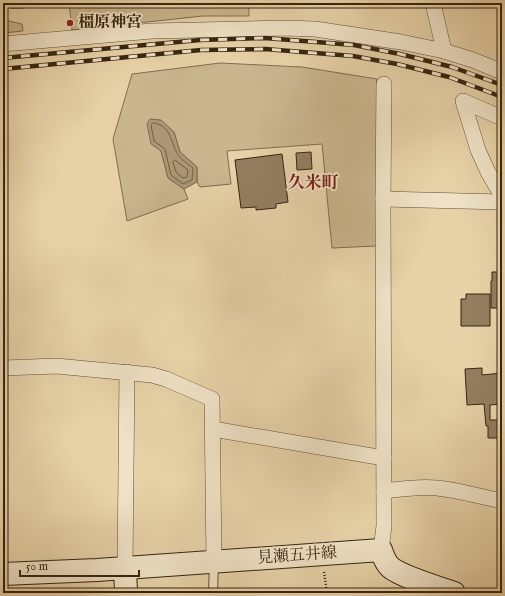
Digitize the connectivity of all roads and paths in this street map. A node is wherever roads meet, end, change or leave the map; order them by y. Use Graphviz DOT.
graph roads {
  1 [pos="433,3"];
  2 [pos="3,44"];
  3 [pos="444,51"];
  4 [pos="502,72"];
  5 [pos="384,84"];
  6 [pos="502,118"];
  7 [pos="502,196"];
  8 [pos="383,199"];
  9 [pos="502,202"];
  10 [pos="3,368"];
  11 [pos="127,372"];
  12 [pos="213,429"];
  13 [pos="384,458"];
  14 [pos="384,491"];
  15 [pos="502,501"];
  16 [pos="381,550"];
  17 [pos="214,561"];
  18 [pos="125,568"];
  19 [pos="3,574"];
  20 [pos="126,593"];
  21 [pos="213,593"];
  22 [pos="454,593"];
  1 -- 3 [label="street"];
  2 -- 3 [label="street"];
  3 -- 4 [label="street"];
  5 -- 8 [label="street"];
  6 -- 7 [label="street"];
  8 -- 9 [label="street"];
  8 -- 13 [label="street"];
  10 -- 11 [label="street"];
  11 -- 12 [label="street"];
  11 -- 18 [label="street"];
  12 -- 13 [label="street"];
  12 -- 17 [label="street"];
  13 -- 14 [label="street"];
  14 -- 15 [label="street"];
  14 -- 16 [label="street"];
  16 -- 17 [label="main road, 見瀬五井線"];
  16 -- 22 [label="main road"];
  17 -- 18 [label="main road, 見瀬五井線"];
  17 -- 21 [label="lane"];
  18 -- 19 [label="main road, 見瀬五井線"];
  18 -- 20 [label="main road"];
}
